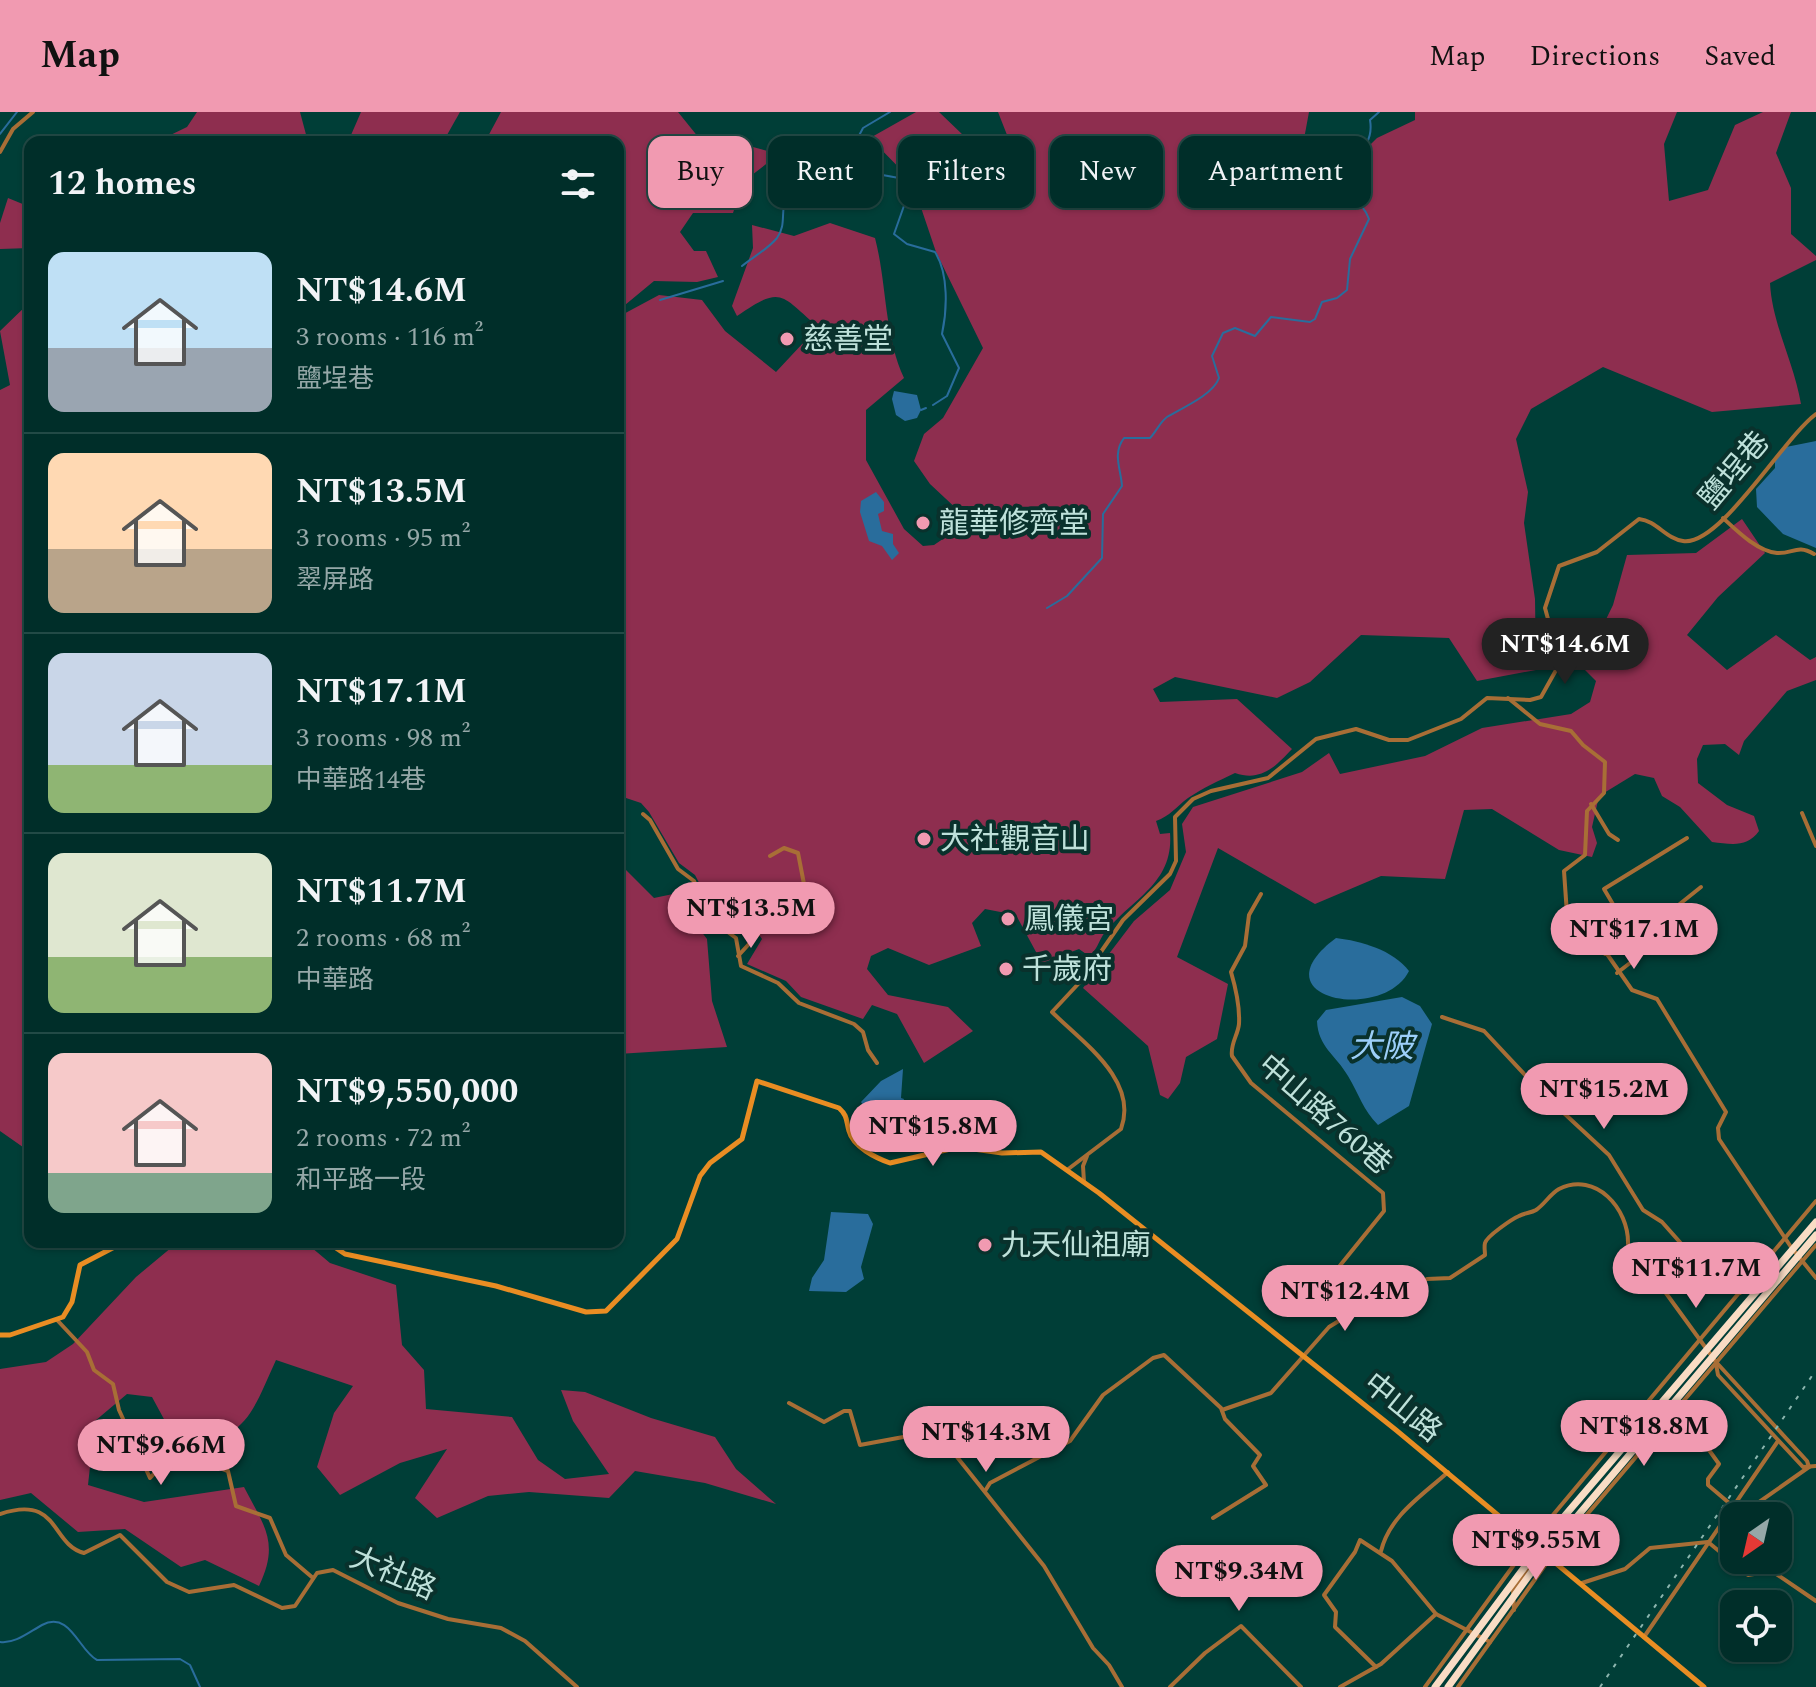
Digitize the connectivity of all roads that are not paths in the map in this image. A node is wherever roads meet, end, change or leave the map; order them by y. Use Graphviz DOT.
graph roads {
  1 [pos="33,112"];
  2 [pos="0,152"];
  3 [pos="1816,414"];
  4 [pos="1723,518"];
  5 [pos="1814,554"];
  6 [pos="1509,697"];
  7 [pos="1591,804"];
  8 [pos="1802,813"];
  9 [pos="643,814"];
  10 [pos="1687,838"];
  11 [pos="1618,840"];
  12 [pos="1816,846"];
  13 [pos="770,856"];
  14 [pos="1701,887"];
  15 [pos="1261,894"];
  16 [pos="1605,954"];
  17 [pos="738,956"];
  18 [pos="1617,973"];
  19 [pos="1442,1017"];
  20 [pos="877,1063"];
  21 [pos="1089,1153"];
  22 [pos="1067,1170"];
  23 [pos="1085,1183"];
  24 [pos="1816,1201"];
  25 [pos="1816,1222"];
  26 [pos="1816,1235"];
  27 [pos="1785,1239"];
  28 [pos="1628,1244"];
  29 [pos="1816,1245"];
  30 [pos="113,1248"];
  31 [pos="336,1248"];
  32 [pos="1802,1261"];
  33 [pos="1655,1278"];
  34 [pos="1816,1278"];
  35 [pos="1740,1293"];
  36 [pos="1371,1300"];
  37 [pos="58,1321"];
  38 [pos="0,1335"];
  39 [pos="1699,1341"];
  40 [pos="1303,1356"];
  41 [pos="1716,1362"];
  42 [pos="789,1403"];
  43 [pos="1678,1407"];
  44 [pos="1222,1410"];
  45 [pos="1778,1441"];
  46 [pos="1816,1466"];
  47 [pos="1809,1467"];
  48 [pos="1448,1472"];
  49 [pos="984,1491"];
  50 [pos="1567,1498"];
  51 [pos="1729,1502"];
  52 [pos="1737,1502"];
  53 [pos="1760,1502"];
  54 [pos="0,1514"];
  55 [pos="1213,1518"];
  56 [pos="1720,1526"];
  57 [pos="1532,1540"];
  58 [pos="1709,1542"];
  59 [pos="1543,1549"];
  60 [pos="1381,1552"];
  61 [pos="1551,1557"];
  62 [pos="313,1578"];
  63 [pos="1582,1583"];
  64 [pos="1816,1601"];
  65 [pos="1514,1610"];
  66 [pos="1436,1614"];
  67 [pos="1469,1629"];
  68 [pos="1644,1637"];
  69 [pos="1490,1642"];
  70 [pos="1376,1667"];
  71 [pos="577,1687"];
  72 [pos="1122,1687"];
  73 [pos="1170,1687"];
  74 [pos="1301,1687"];
  75 [pos="1340,1687"];
  76 [pos="1425,1687"];
  77 [pos="1435,1687"];
  78 [pos="1448,1687"];
  79 [pos="1458,1687"];
  80 [pos="1704,1687"];
  1 -- 2 [label="street"];
  3 -- 4 [label="street, 鹽埕巷"];
  4 -- 5 [label="street"];
  4 -- 6 [label="street, 鹽埕巷"];
  6 -- 7 [label="street"];
  6 -- 21 [label="street, 鹽埕巷"];
  7 -- 11 [label="street"];
  7 -- 16 [label="street"];
  8 -- 12 [label="street"];
  9 -- 17 [label="street"];
  10 -- 16 [label="street"];
  13 -- 17 [label="street"];
  14 -- 18 [label="street"];
  15 -- 36 [label="street, 中山路760巷"];
  16 -- 18 [label="street"];
  17 -- 20 [label="street"];
  18 -- 27 [label="street"];
  19 -- 35 [label="street"];
  21 -- 22 [label="street"];
  21 -- 23 [label="street"];
  22 -- 23 [label="main road, 中山路"];
  22 -- 31 [label="main road, 中山路"];
  23 -- 40 [label="main road, 中山路"];
  24 -- 27 [label="street"];
  25 -- 77 [label="highway, bridge"];
  26 -- 78 [label="highway, bridge"];
  27 -- 32 [label="street"];
  27 -- 35 [label="street"];
  28 -- 36 [label="street"];
  29 -- 32 [label="street"];
  30 -- 37 [label="main road"];
  32 -- 34 [label="street"];
  32 -- 41 [label="street"];
  33 -- 39 [label="street"];
  35 -- 39 [label="street"];
  36 -- 40 [label="street"];
  37 -- 38 [label="main road"];
  37 -- 62 [label="street"];
  39 -- 41 [label="street"];
  39 -- 50 [label="street"];
  40 -- 44 [label="street"];
  40 -- 48 [label="main road, 中山路"];
  41 -- 43 [label="street"];
  41 -- 45 [label="street"];
  41 -- 47 [label="street"];
  42 -- 49 [label="street"];
  43 -- 51 [label="street"];
  43 -- 61 [label="street"];
  44 -- 49 [label="street"];
  44 -- 55 [label="street"];
  45 -- 47 [label="street"];
  45 -- 52 [label="street"];
  46 -- 47 [label="street"];
  47 -- 53 [label="street"];
  48 -- 57 [label="main road, 中山路"];
  48 -- 60 [label="street"];
  49 -- 72 [label="street"];
  50 -- 57 [label="street"];
  50 -- 59 [label="street"];
  54 -- 62 [label="street, 大社路"];
  56 -- 58 [label="street"];
  57 -- 59 [label="main road, 中山路"];
  57 -- 67 [label="street"];
  58 -- 63 [label="street"];
  58 -- 64 [label="street"];
  58 -- 68 [label="street"];
  59 -- 61 [label="main road, 中山路"];
  59 -- 65 [label="street"];
  60 -- 66 [label="street"];
  60 -- 70 [label="street"];
  61 -- 63 [label="main road, 中山路"];
  61 -- 65 [label="street"];
  62 -- 71 [label="street, 大社路"];
  63 -- 68 [label="main road, 中山路"];
  65 -- 69 [label="street"];
  66 -- 67 [label="street"];
  66 -- 70 [label="street"];
  67 -- 69 [label="street"];
  67 -- 76 [label="street"];
  68 -- 80 [label="main road, 中山路"];
  69 -- 79 [label="street"];
  70 -- 75 [label="street"];
  73 -- 74 [label="street"];
}
